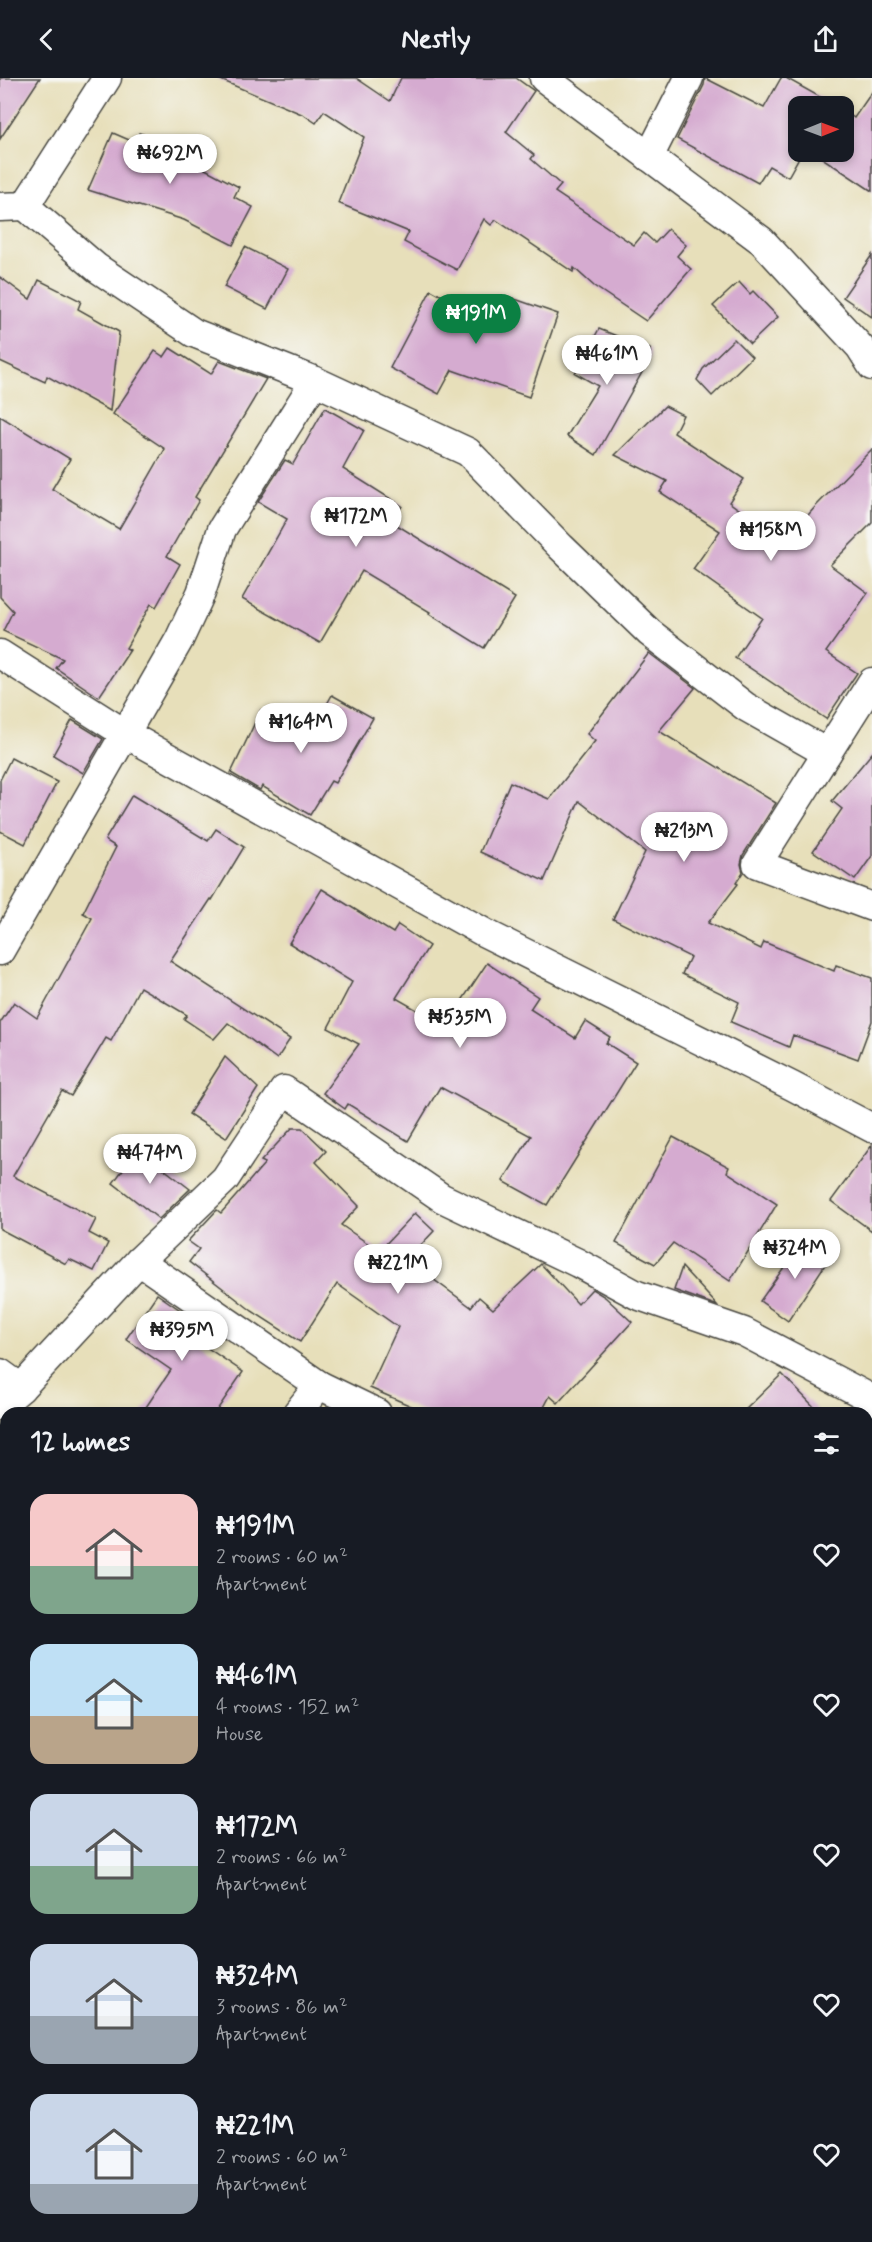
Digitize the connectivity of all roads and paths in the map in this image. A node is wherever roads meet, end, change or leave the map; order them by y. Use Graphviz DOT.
graph roads {
  1 [pos="107,78"];
  2 [pos="544,78"];
  3 [pos="689,78"];
  4 [pos="649,157"];
  5 [pos="12,207"];
  6 [pos="872,366"];
  7 [pos="315,381"];
  8 [pos="0,654"];
  9 [pos="872,682"];
  10 [pos="124,733"];
  11 [pos="826,753"];
  12 [pos="872,907"];
  13 [pos="0,951"];
  14 [pos="872,1128"];
  15 [pos="139,1261"];
  16 [pos="319,1385"];
  17 [pos="7,1389"];
  18 [pos="872,1399"];
  19 [pos="302,1407"];
  20 [pos="365,1407"];
  1 -- 5 [label="street"];
  2 -- 4 [label="street"];
  3 -- 4 [label="street"];
  4 -- 6 [label="street"];
  5 -- 7 [label="street"];
  7 -- 10 [label="street"];
  7 -- 11 [label="street"];
  8 -- 10 [label="street"];
  9 -- 11 [label="street"];
  10 -- 13 [label="street"];
  10 -- 14 [label="street"];
  11 -- 12 [label="street"];
  15 -- 16 [label="street"];
  15 -- 17 [label="street"];
  15 -- 18 [label="street"];
  16 -- 19 [label="street"];
  16 -- 20 [label="street"];
}
